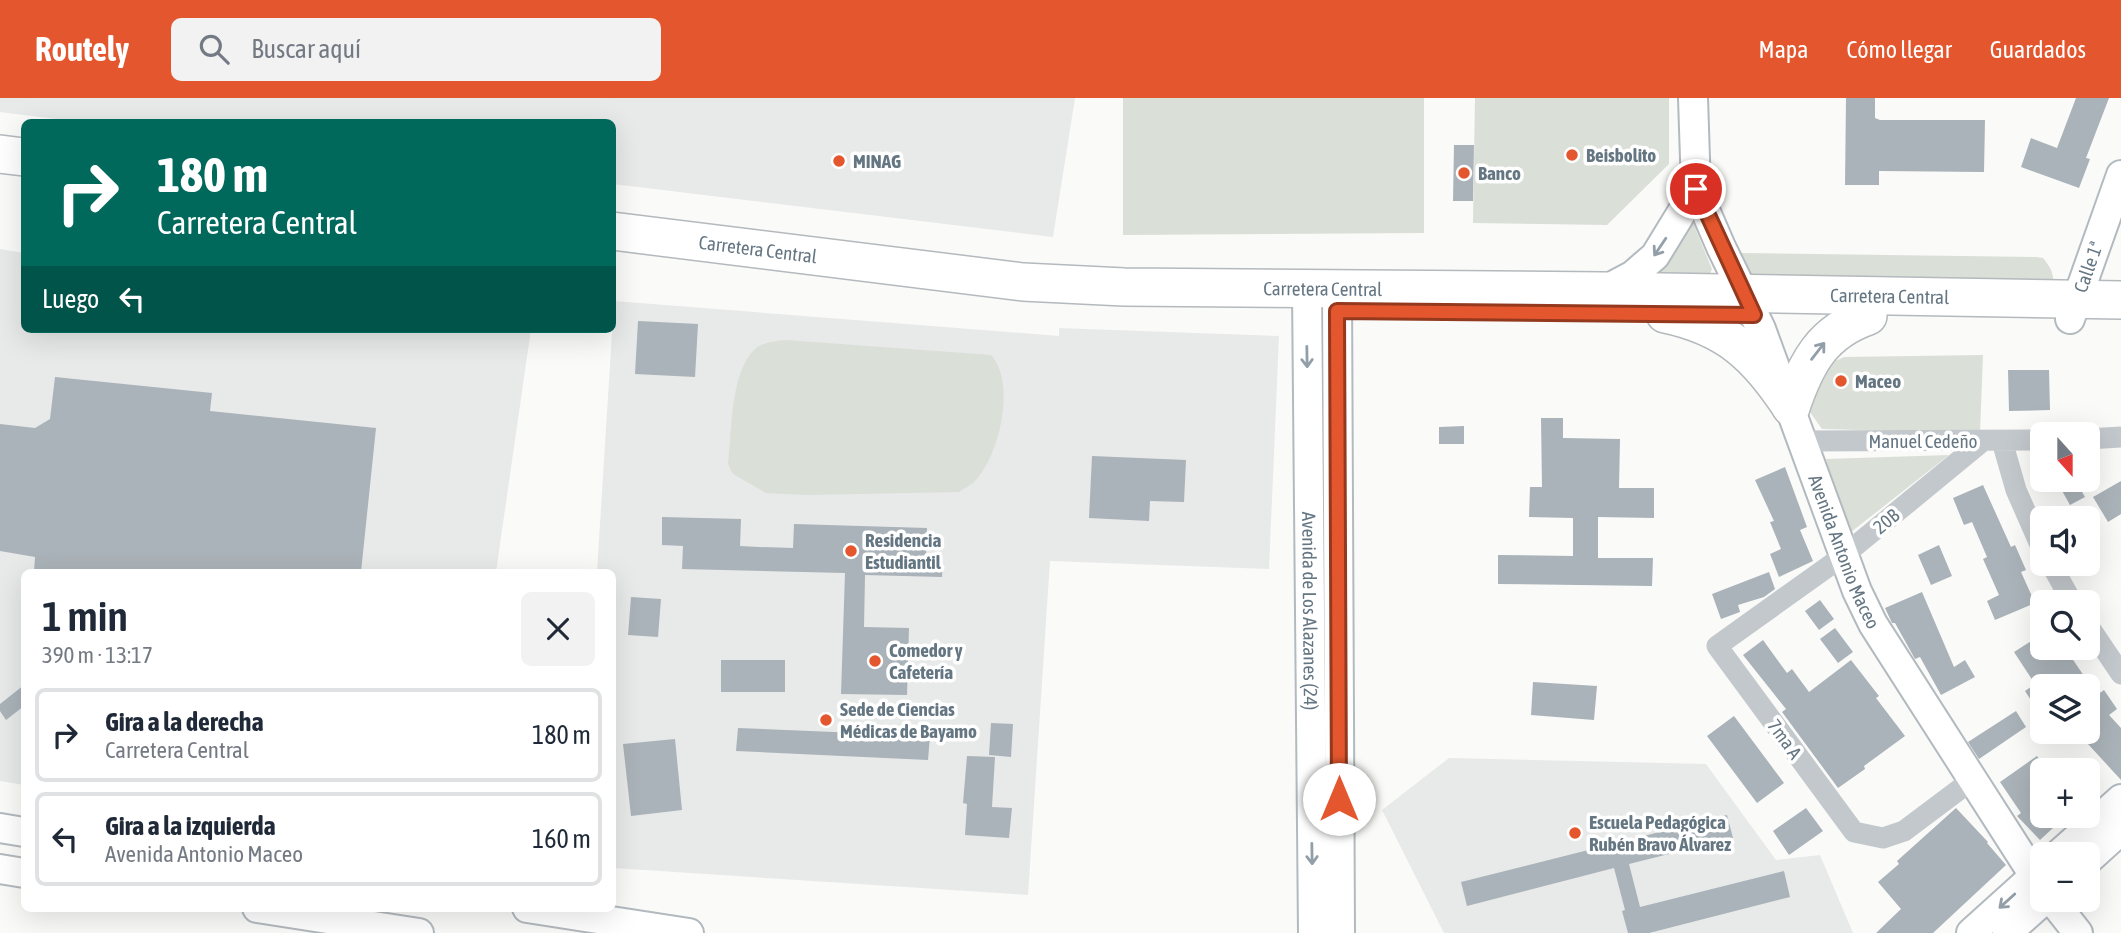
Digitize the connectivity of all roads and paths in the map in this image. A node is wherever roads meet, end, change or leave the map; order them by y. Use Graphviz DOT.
graph roads {
  1 [pos="1693,98"];
  2 [pos="0,154"];
  3 [pos="21,157"];
  4 [pos="2121,175"];
  5 [pos="0,176"];
  6 [pos="21,179"];
  7 [pos="1696,189"];
  8 [pos="616,231"];
  9 [pos="616,254"];
  10 [pos="1603,291"];
  11 [pos="1322,300"];
  12 [pos="2121,300"];
  13 [pos="1750,304"];
  14 [pos="2073,310"];
  15 [pos="1665,314"];
  16 [pos="1868,316"];
  17 [pos="2121,319"];
  18 [pos="1790,407"];
  19 [pos="2121,438"];
  20 [pos="2100,439"];
  21 [pos="2030,440"];
  22 [pos="1804,441"];
  23 [pos="1992,441"];
  24 [pos="2030,522"];
  25 [pos="1843,556"];
  26 [pos="2100,643"];
  27 [pos="1717,646"];
  28 [pos="2121,674"];
  29 [pos="1972,780"];
  30 [pos="2121,799"];
  31 [pos="0,828"];
  32 [pos="2121,830"];
  33 [pos="21,832"];
  34 [pos="2073,842"];
  35 [pos="2100,849"];
  36 [pos="2030,867"];
  37 [pos="0,869"];
  38 [pos="21,872"];
  39 [pos="2030,891"];
  40 [pos="2030,899"];
  41 [pos="283,912"];
  42 [pos="553,912"];
  43 [pos="2061,912"];
  44 [pos="419,933"];
  45 [pos="690,933"];
  46 [pos="1313,933"];
  47 [pos="1340,933"];
  48 [pos="1971,933"];
  49 [pos="2007,933"];
  50 [pos="2078,933"];
  1 -- 7 [label="street"];
  2 -- 3 [label="highway"];
  4 -- 14 [label="street, Calle 1ª"];
  5 -- 6 [label="highway"];
  7 -- 10 [label="street, one-way"];
  7 -- 13 [label="street, Avenida Antonio Maceo"];
  8 -- 11 [label="highway, Carretera Central"];
  9 -- 11 [label="highway, Carretera Central"];
  10 -- 11 [label="highway, Carretera Central"];
  10 -- 13 [label="highway, Carretera Central"];
  11 -- 15 [label="highway, Carretera Central"];
  11 -- 46 [label="street, Avenida de Los Alazanes (24), one-way"];
  11 -- 47 [label="street, Avenida de Los Alazanes (24)"];
  12 -- 14 [label="highway, Carretera Central"];
  13 -- 14 [label="highway, Carretera Central"];
  13 -- 15 [label="highway, Carretera Central"];
  13 -- 16 [label="highway, Carretera Central"];
  13 -- 18 [label="street, Avenida Antonio Maceo"];
  14 -- 16 [label="highway, Carretera Central"];
  14 -- 17 [label="highway, Carretera Central"];
  15 -- 18 [label="highway"];
  18 -- 16 [label="highway, one-way"];
  18 -- 22 [label="street, Avenida Antonio Maceo"];
  19 -- 20 [label="street"];
  21 -- 23 [label="street, Manuel Cedeño"];
  22 -- 23 [label="street, Manuel Cedeño"];
  22 -- 25 [label="street, Avenida Antonio Maceo"];
  23 -- 24 [label="street"];
  23 -- 25 [label="street, 20B"];
  25 -- 27 [label="street, 20B"];
  25 -- 29 [label="street, Avenida Antonio Maceo"];
  26 -- 28 [label="street"];
  27 -- 29 [label="street, 7ma A"];
  29 -- 36 [label="street, Avenida Antonio Maceo"];
  30 -- 34 [label="street"];
  31 -- 33 [label="street"];
  32 -- 35 [label="street"];
  37 -- 38 [label="street"];
  39 -- 48 [label="street, one-way"];
  40 -- 49 [label="street"];
  41 -- 44 [label="street"];
  42 -- 45 [label="street"];
  43 -- 50 [label="street"];
}
